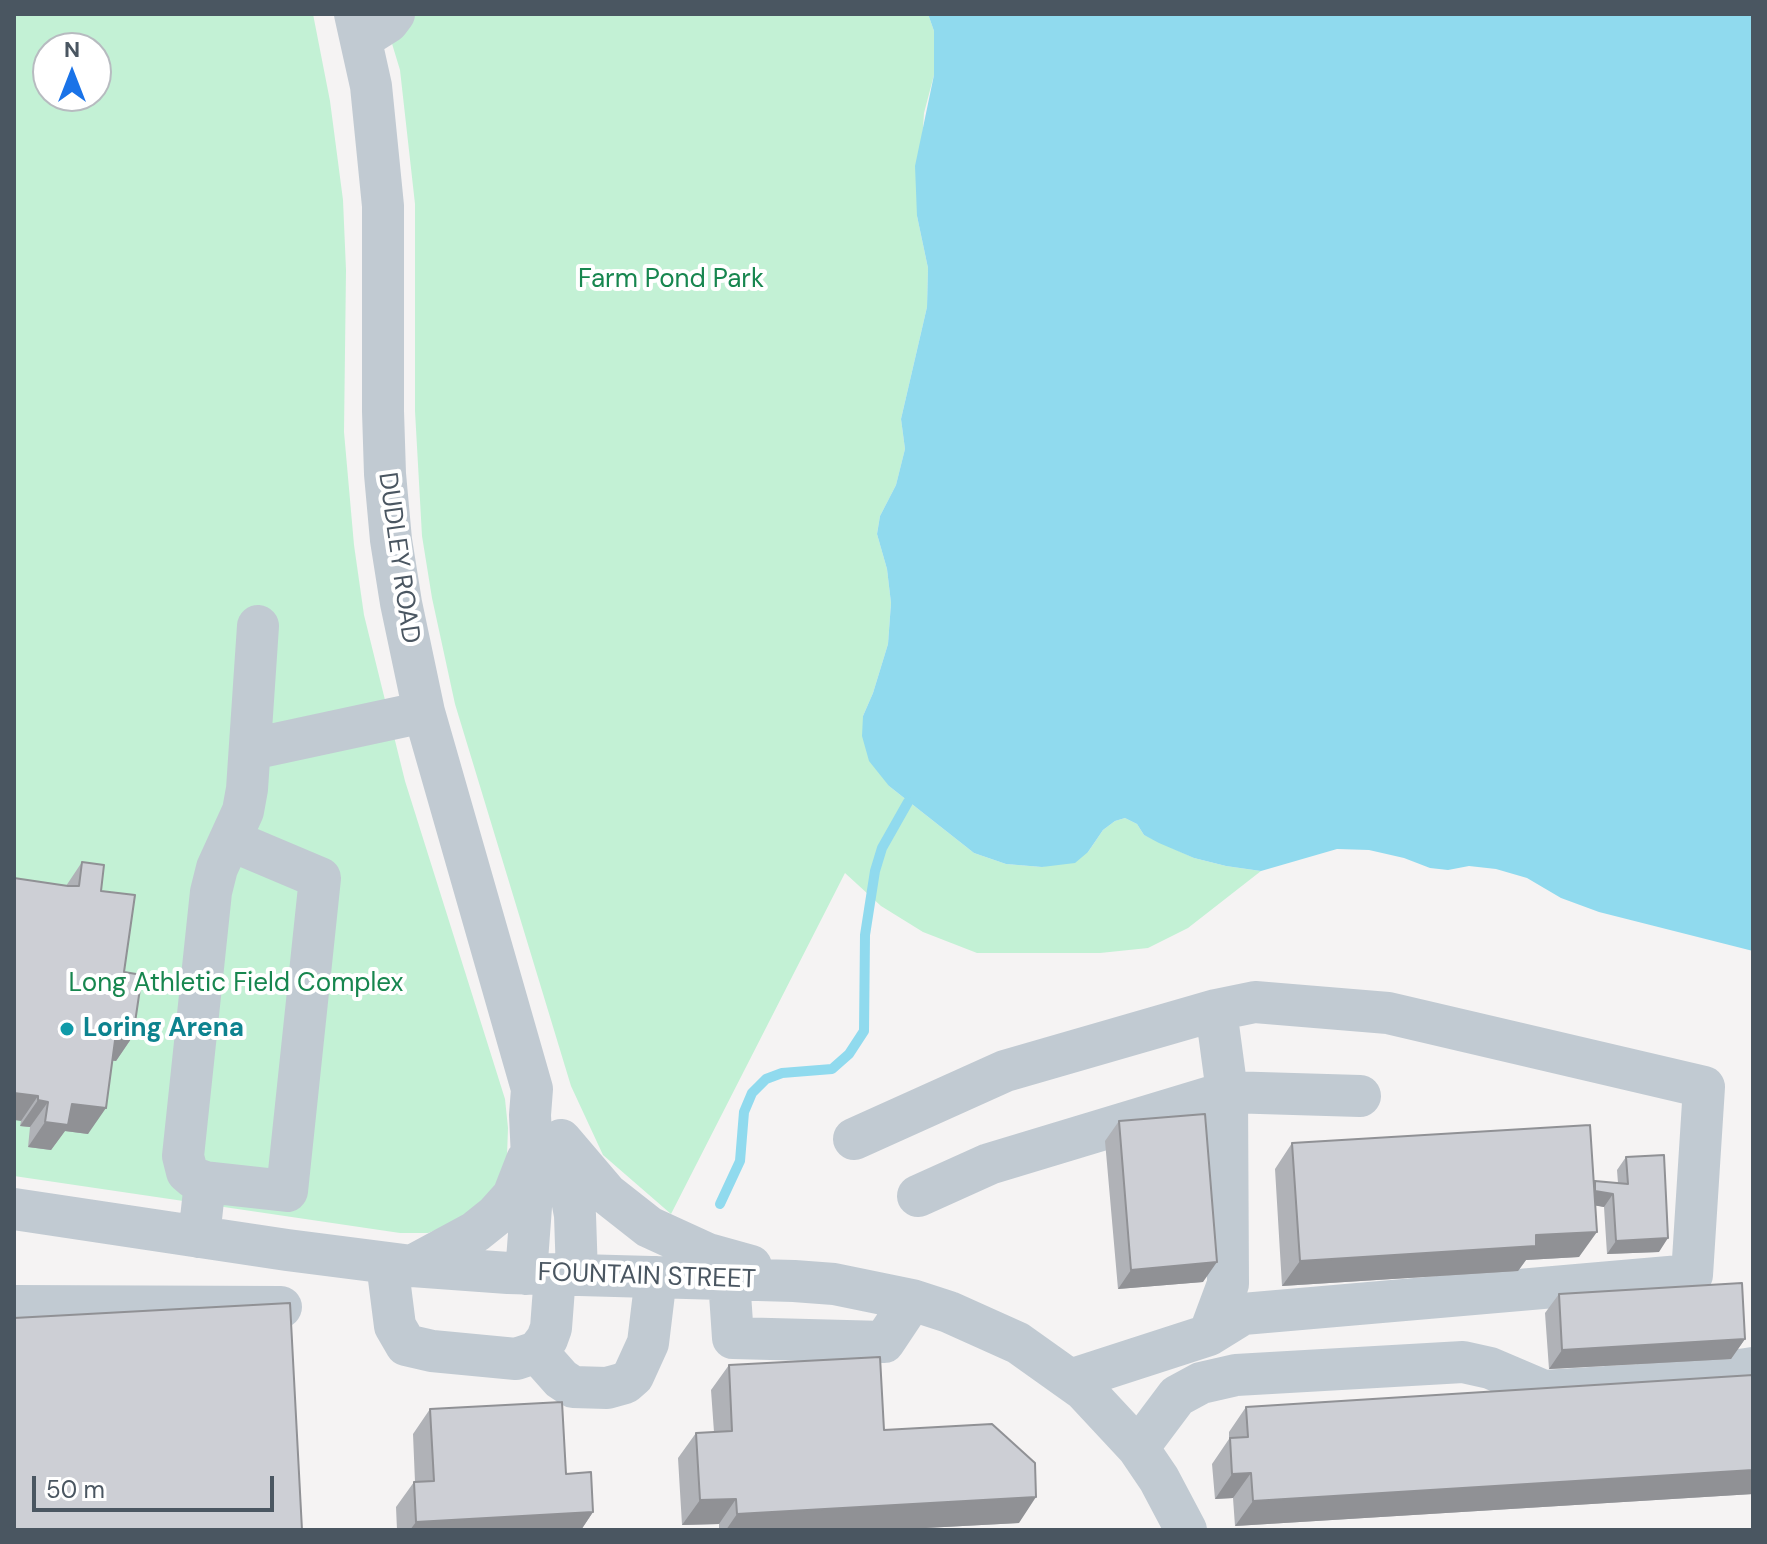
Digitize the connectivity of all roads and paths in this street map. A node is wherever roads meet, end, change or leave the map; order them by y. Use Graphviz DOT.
graph roads {
  1 [pos="394,14"];
  2 [pos="358,27"];
  3 [pos="258,626"];
  4 [pos="424,712"];
  5 [pos="252,749"];
  6 [pos="230,840"];
  7 [pos="1216,1010"];
  8 [pos="1227,1092"];
  9 [pos="1360,1096"];
  10 [pos="854,1139"];
  11 [pos="547,1142"];
  12 [pos="205,1182"];
  13 [pos="918,1196"];
  14 [pos="14,1209"];
  15 [pos="199,1237"];
  16 [pos="287,1250"];
  17 [pos="399,1265"];
  18 [pos="552,1274"];
  19 [pos="656,1277"];
  20 [pos="729,1279"];
  21 [pos="818,1283"];
  22 [pos="912,1300"];
  23 [pos="14,1306"];
  24 [pos="286,1307"];
  25 [pos="1209,1335"];
  26 [pos="289,1351"];
  27 [pos="537,1352"];
  28 [pos="1753,1368"];
  29 [pos="1070,1380"];
  30 [pos="1138,1448"];
  31 [pos="1186,1530"];
  1 -- 2 [label="street"];
  2 -- 4 [label="street, DUDLEY ROAD"];
  3 -- 5 [label="street"];
  4 -- 5 [label="street"];
  4 -- 11 [label="street, DUDLEY ROAD"];
  5 -- 6 [label="street"];
  6 -- 12 [label="street"];
  6 -- 12 [label="street"];
  7 -- 8 [label="street"];
  7 -- 10 [label="street"];
  7 -- 25 [label="street"];
  8 -- 9 [label="street"];
  8 -- 13 [label="street"];
  8 -- 25 [label="street"];
  11 -- 17 [label="street"];
  11 -- 18 [label="street, DUDLEY ROAD"];
  11 -- 21 [label="street"];
  12 -- 15 [label="street"];
  14 -- 15 [label="street, FOUNTAIN STREET"];
  15 -- 16 [label="street, FOUNTAIN STREET"];
  16 -- 17 [label="street, FOUNTAIN STREET"];
  16 -- 24 [label="street"];
  17 -- 18 [label="street, FOUNTAIN STREET"];
  17 -- 27 [label="street"];
  18 -- 19 [label="street, FOUNTAIN STREET"];
  18 -- 27 [label="street, DUDLEY ROAD"];
  19 -- 20 [label="street, FOUNTAIN STREET"];
  19 -- 27 [label="street"];
  20 -- 21 [label="street, FOUNTAIN STREET"];
  20 -- 22 [label="street"];
  21 -- 22 [label="street, FOUNTAIN STREET"];
  22 -- 29 [label="street, FOUNTAIN STREET"];
  23 -- 24 [label="street"];
  24 -- 26 [label="street"];
  25 -- 29 [label="street"];
  28 -- 30 [label="street"];
  29 -- 30 [label="street, FOUNTAIN STREET"];
  30 -- 31 [label="street, FOUNTAIN STREET"];
}
